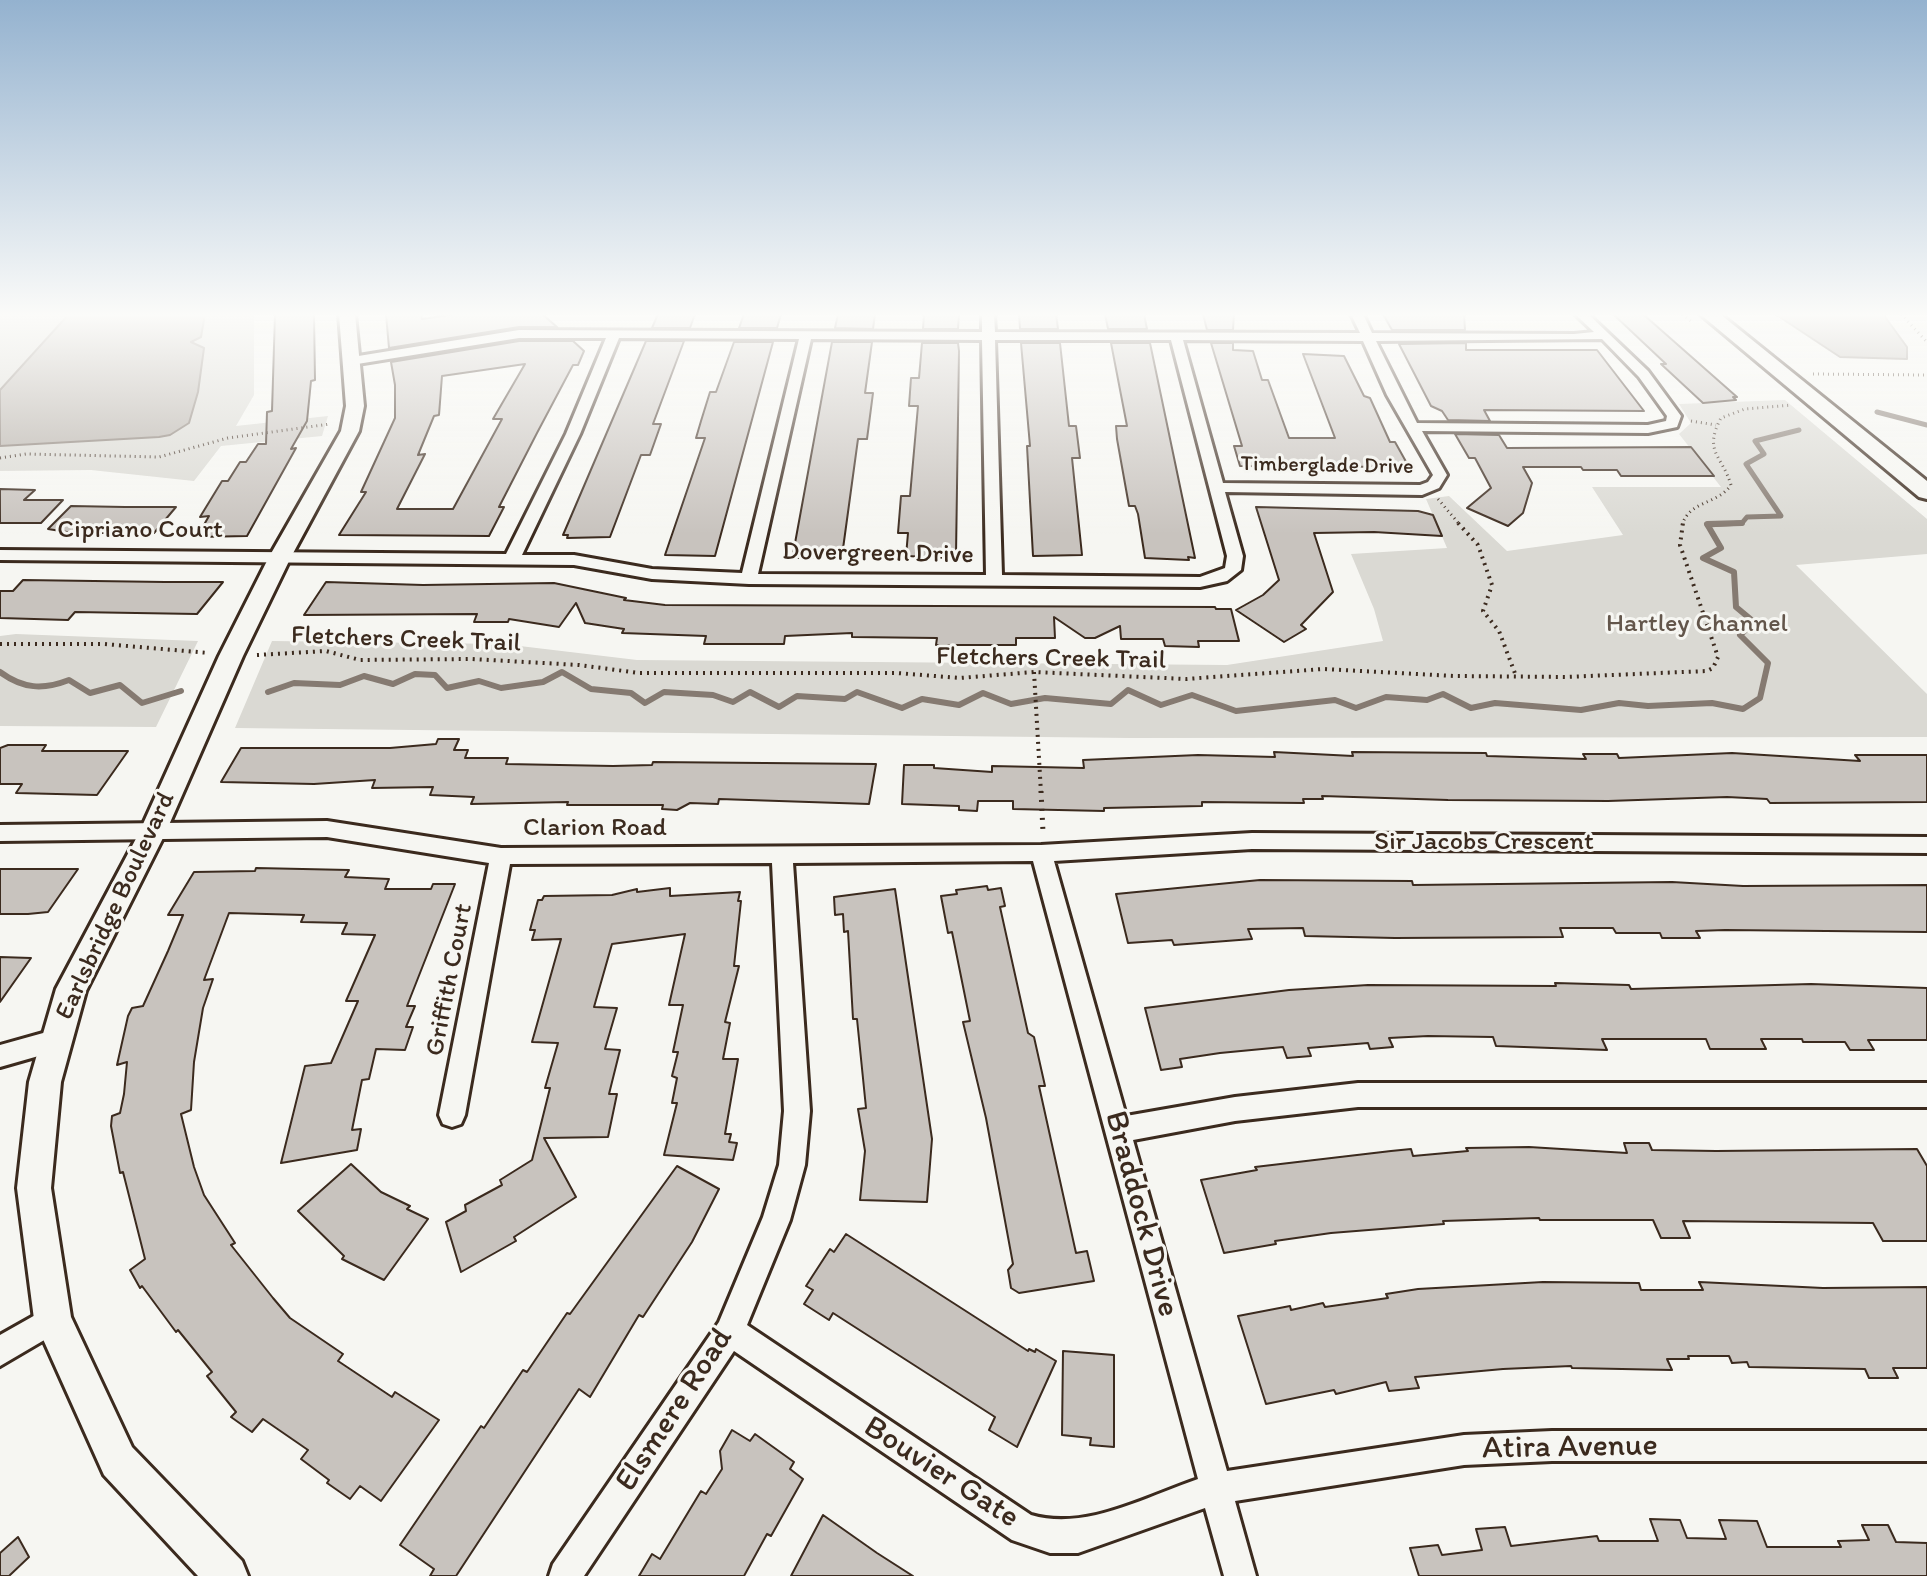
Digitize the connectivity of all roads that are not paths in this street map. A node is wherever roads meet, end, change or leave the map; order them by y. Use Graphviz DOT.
graph roads {
  1 [pos="353,388"];
  2 [pos="592,388"];
  3 [pos="794,388"];
  4 [pos="991,388"];
  5 [pos="1190,388"];
  6 [pos="1391,388"];
  7 [pos="1654,388"];
  8 [pos="1798,388"];
  9 [pos="1414,427"];
  10 [pos="1217,487"];
  11 [pos="1927,492"];
  12 [pos="0,555"];
  13 [pos="280,557"];
  14 [pos="511,560"];
  15 [pos="749,579"];
  16 [pos="994,582"];
  17 [pos="0,833"];
  18 [pos="152,834"];
  19 [pos="1042,842"];
  20 [pos="1927,845"];
  21 [pos="782,855"];
  22 [pos="501,856"];
  23 [pos="54,1041"];
  24 [pos="0,1056"];
  25 [pos="1927,1095"];
  26 [pos="452,1115"];
  27 [pos="1118,1130"];
  28 [pos="53,1319"];
  29 [pos="730,1331"];
  30 [pos="0,1351"];
  31 [pos="1927,1446"];
  32 [pos="1217,1488"];
  33 [pos="227,1576"];
  34 [pos="565,1576"];
  35 [pos="1240,1576"];
  1 -- 13 [label="street, Earlsbridge Boulevard"];
  2 -- 14 [label="street"];
  3 -- 15 [label="street"];
  4 -- 16 [label="street"];
  5 -- 10 [label="street, Dovergreen Drive"];
  6 -- 9 [label="street, Timberglade Drive"];
  7 -- 9 [label="street"];
  8 -- 11 [label="main road"];
  9 -- 10 [label="street, Timberglade Drive"];
  10 -- 16 [label="street, Dovergreen Drive"];
  12 -- 13 [label="street, Cipriano Court"];
  13 -- 14 [label="street, Dovergreen Drive"];
  13 -- 18 [label="street, Earlsbridge Boulevard"];
  14 -- 15 [label="street, Dovergreen Drive"];
  15 -- 16 [label="street, Dovergreen Drive"];
  17 -- 18 [label="street, Clarion Road"];
  18 -- 22 [label="street, Clarion Road"];
  18 -- 23 [label="street, Earlsbridge Boulevard"];
  19 -- 20 [label="street, Sir Jacobs Crescent"];
  19 -- 21 [label="street, Clarion Road"];
  19 -- 27 [label="street, Braddock Drive"];
  21 -- 22 [label="street, Clarion Road"];
  21 -- 29 [label="street, Elsmere Road"];
  22 -- 26 [label="street, Griffith Court"];
  23 -- 24 [label="street"];
  23 -- 28 [label="street, Earlsbridge Boulevard"];
  25 -- 27 [label="street"];
  27 -- 32 [label="street, Braddock Drive"];
  28 -- 30 [label="street"];
  28 -- 33 [label="street, Earlsbridge Boulevard"];
  29 -- 32 [label="street, Bouvier Gate"];
  29 -- 34 [label="street, Elsmere Road"];
  31 -- 32 [label="street, Atira Avenue"];
  32 -- 35 [label="street, Braddock Drive"];
}
